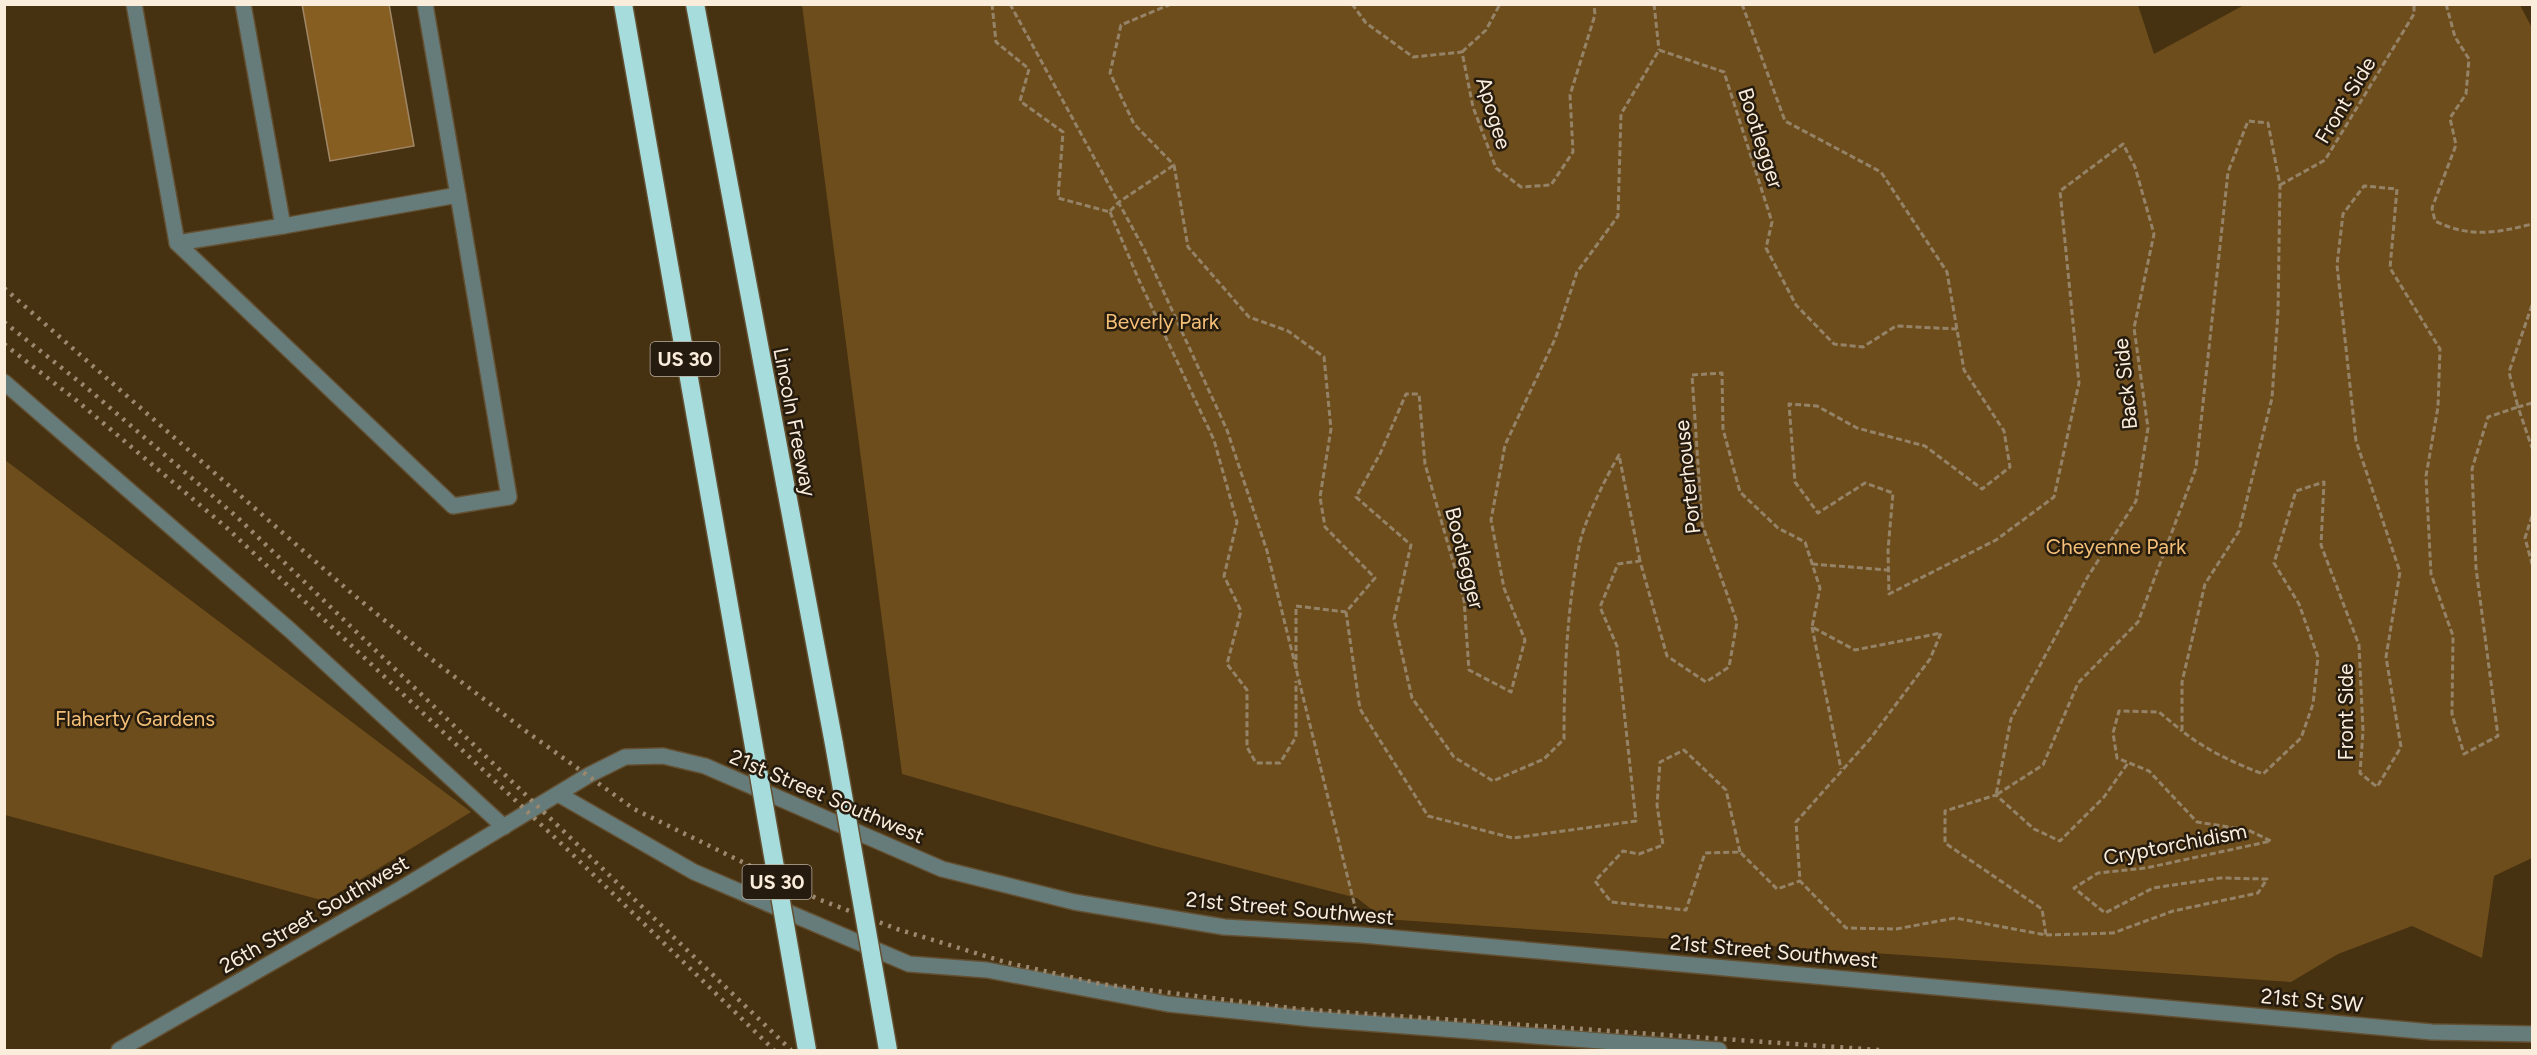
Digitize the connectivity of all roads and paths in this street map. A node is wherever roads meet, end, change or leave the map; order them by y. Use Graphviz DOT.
graph roads {
  1 [pos="134,4"];
  2 [pos="243,4"];
  3 [pos="425,4"];
  4 [pos="623,4"];
  5 [pos="695,4"];
  6 [pos="708,4"];
  7 [pos="992,4"];
  8 [pos="1171,4"];
  9 [pos="1352,4"];
  10 [pos="1500,4"];
  11 [pos="1594,4"];
  12 [pos="1654,4"];
  13 [pos="1742,4"];
  14 [pos="2414,4"];
  15 [pos="2446,4"];
  16 [pos="1009,5"];
  17 [pos="1659,50"];
  18 [pos="1462,52"];
  19 [pos="713,109"];
  20 [pos="1174,165"];
  21 [pos="2280,185"];
  22 [pos="458,195"];
  23 [pos="1119,202"];
  24 [pos="1110,212"];
  25 [pos="2532,225"];
  26 [pos="283,226"];
  27 [pos="177,243"];
  28 [pos="2532,305"];
  29 [pos="1957,329"];
  30 [pos="4,382"];
  31 [pos="2532,403"];
  32 [pos="2518,407"];
  33 [pos="2532,448"];
  34 [pos="2532,516"];
  35 [pos="1640,561"];
  36 [pos="1812,564"];
  37 [pos="2532,564"];
  38 [pos="1888,570"];
  39 [pos="1346,612"];
  40 [pos="1812,627"];
  41 [pos="1296,675"];
  42 [pos="2182,731"];
  43 [pos="2128,763"];
  44 [pos="1841,769"];
  45 [pos="558,794"];
  46 [pos="1996,795"];
  47 [pos="528,813"];
  48 [pos="504,827"];
  49 [pos="1740,852"];
  50 [pos="1800,881"];
  51 [pos="1362,935"];
  52 [pos="2046,935"];
  53 [pos="2088,1000"];
  54 [pos="2532,1034"];
  55 [pos="119,1050"];
  56 [pos="807,1050"];
  57 [pos="888,1050"];
  58 [pos="1719,1050"];
  1 -- 27 [label="street"];
  2 -- 26 [label="street"];
  3 -- 22 [label="street"];
  4 -- 56 [label="highway, US 30, bridge"];
  5 -- 19 [label="highway"];
  6 -- 19 [label="highway"];
  7 -- 24 [label="path"];
  8 -- 20 [label="path"];
  9 -- 18 [label="path, Apogee"];
  10 -- 18 [label="path"];
  11 -- 18 [label="path, Apogee"];
  12 -- 17 [label="path"];
  13 -- 29 [label="path"];
  14 -- 21 [label="path, Front Side"];
  15 -- 25 [label="path"];
  16 -- 23 [label="path"];
  17 -- 29 [label="path, Bootlegger"];
  17 -- 35 [label="path, Bootlegger"];
  19 -- 57 [label="highway, Lincoln Freeway, bridge"];
  20 -- 23 [label="path"];
  20 -- 39 [label="path"];
  21 -- 42 [label="path"];
  21 -- 46 [label="path"];
  22 -- 26 [label="street"];
  22 -- 27 [label="street"];
  23 -- 24 [label="path"];
  23 -- 41 [label="path"];
  24 -- 41 [label="path"];
  26 -- 27 [label="street"];
  28 -- 32 [label="path"];
  29 -- 38 [label="path, Back Side"];
  30 -- 48 [label="street"];
  31 -- 32 [label="path"];
  32 -- 33 [label="path"];
  32 -- 42 [label="path, Front Side"];
  34 -- 37 [label="path"];
  35 -- 36 [label="path, Porterhouse"];
  35 -- 39 [label="path"];
  36 -- 38 [label="path"];
  36 -- 40 [label="path, Porterhouse"];
  38 -- 46 [label="path, Back Side"];
  39 -- 41 [label="path"];
  40 -- 44 [label="path"];
  40 -- 44 [label="path"];
  41 -- 51 [label="path"];
  42 -- 43 [label="path"];
  43 -- 46 [label="path"];
  43 -- 52 [label="path, Cryptorchidism"];
  44 -- 50 [label="path"];
  45 -- 47 [label="street, 21st Street Southwest"];
  45 -- 51 [label="street, 21st Street Southwest"];
  45 -- 58 [label="street"];
  46 -- 52 [label="path"];
  47 -- 48 [label="street, 26th Street Southwest"];
  48 -- 55 [label="street, 26th Street Southwest"];
  49 -- 49 [label="path"];
  49 -- 50 [label="path"];
  50 -- 52 [label="path"];
  51 -- 53 [label="street, 21st Street Southwest"];
  53 -- 54 [label="street, 21st St SW"];
}
